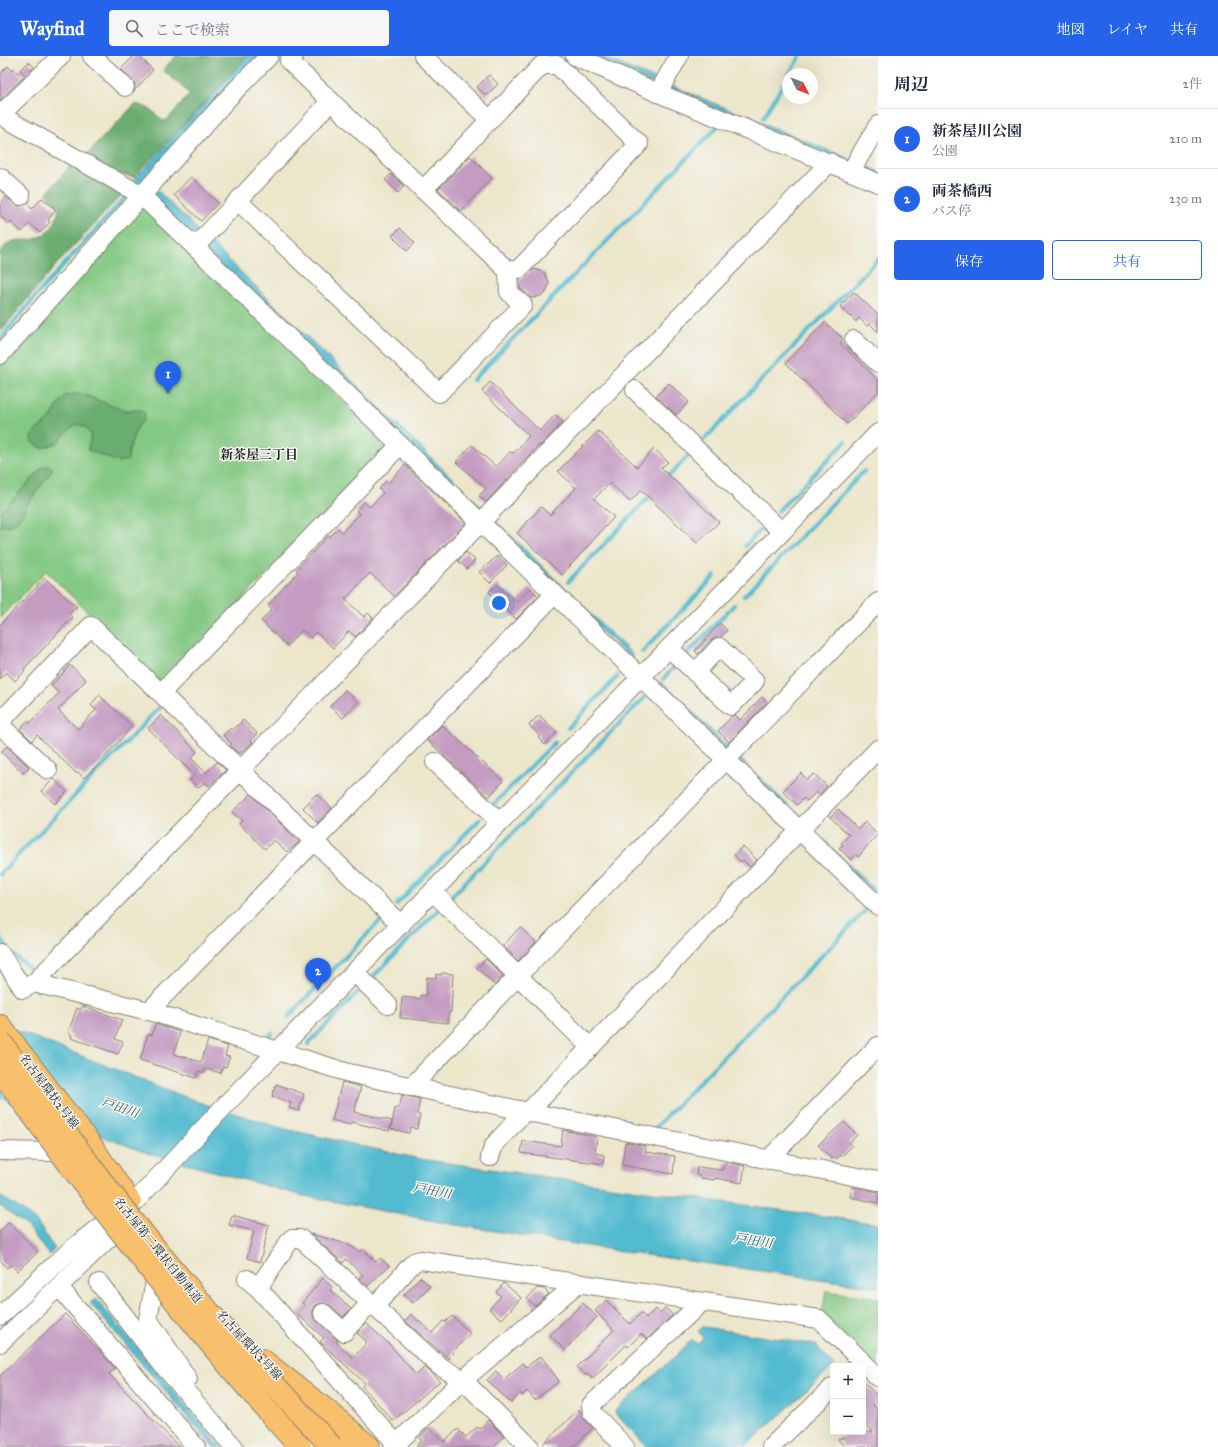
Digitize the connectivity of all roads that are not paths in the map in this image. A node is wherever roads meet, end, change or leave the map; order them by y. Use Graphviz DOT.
graph roads {
  1 [pos="61,56"];
  2 [pos="92,56"];
  3 [pos="268,56"];
  4 [pos="294,56"];
  5 [pos="423,56"];
  6 [pos="575,56"];
  7 [pos="679,56"];
  8 [pos="125,87"];
  9 [pos="661,87"];
  10 [pos="331,101"];
  11 [pos="0,115"];
  12 [pos="490,120"];
  13 [pos="878,125"];
  14 [pos="830,162"];
  15 [pos="854,166"];
  16 [pos="0,177"];
  17 [pos="878,183"];
  18 [pos="145,190"];
  19 [pos="423,190"];
  20 [pos="21,196"];
  21 [pos="238,201"];
  22 [pos="200,242"];
  23 [pos="508,271"];
  24 [pos="854,340"];
  25 [pos="0,355"];
  26 [pos="878,363"];
  27 [pos="635,390"];
  28 [pos="878,434"];
  29 [pos="400,445"];
  30 [pos="485,518"];
  31 [pos="782,532"];
  32 [pos="555,594"];
  33 [pos="878,602"];
  34 [pos="669,648"];
  35 [pos="695,673"];
  36 [pos="641,676"];
  37 [pos="161,693"];
  38 [pos="0,723"];
  39 [pos="878,749"];
  40 [pos="730,755"];
  41 [pos="435,762"];
  42 [pos="241,769"];
  43 [pos="48,770"];
  44 [pos="500,822"];
  45 [pos="804,826"];
  46 [pos="314,841"];
  47 [pos="433,892"];
  48 [pos="878,906"];
  49 [pos="401,924"];
  50 [pos="0,953"];
  51 [pos="354,972"];
  52 [pos="518,976"];
  53 [pos="34,983"];
  54 [pos="388,1005"];
  55 [pos="149,1011"];
  56 [pos="0,1026"];
  57 [pos="0,1041"];
  58 [pos="878,1046"];
  59 [pos="590,1047"];
  60 [pos="276,1052"];
  61 [pos="0,1070"];
  62 [pos="0,1084"];
  63 [pos="411,1087"];
  64 [pos="526,1112"];
  65 [pos="44,1144"];
  66 [pos="0,1151"];
  67 [pos="490,1157"];
  68 [pos="768,1160"];
  69 [pos="878,1181"];
  70 [pos="132,1205"];
  71 [pos="110,1227"];
  72 [pos="155,1281"];
  73 [pos="98,1283"];
  74 [pos="578,1284"];
  75 [pos="59,1287"];
  76 [pos="702,1302"];
  77 [pos="372,1305"];
  78 [pos="323,1313"];
  79 [pos="0,1316"];
  80 [pos="0,1343"];
  81 [pos="262,1360"];
  82 [pos="858,1363"];
  83 [pos="866,1369"];
  84 [pos="878,1377"];
  85 [pos="463,1380"];
  86 [pos="830,1390"];
  87 [pos="232,1444"];
  88 [pos="618,1445"];
  89 [pos="396,1446"];
  90 [pos="196,1447"];
  91 [pos="288,1447"];
  92 [pos="300,1447"];
  93 [pos="332,1447"];
  94 [pos="347,1447"];
  95 [pos="369,1447"];
  96 [pos="530,1447"];
  97 [pos="771,1447"];
  1 -- 11 [label="street"];
  2 -- 8 [label="street"];
  3 -- 18 [label="street"];
  4 -- 10 [label="street"];
  5 -- 12 [label="street"];
  6 -- 9 [label="street"];
  7 -- 9 [label="street"];
  9 -- 14 [label="street"];
  10 -- 19 [label="street"];
  10 -- 21 [label="street"];
  11 -- 18 [label="street"];
  12 -- 19 [label="street"];
  12 -- 23 [label="street"];
  13 -- 15 [label="street"];
  14 -- 15 [label="street"];
  14 -- 30 [label="street"];
  15 -- 17 [label="street"];
  16 -- 20 [label="street"];
  18 -- 22 [label="street"];
  18 -- 25 [label="street"];
  19 -- 23 [label="street"];
  21 -- 22 [label="street"];
  21 -- 23 [label="street"];
  22 -- 29 [label="street"];
  24 -- 26 [label="street"];
  27 -- 31 [label="street"];
  28 -- 31 [label="street"];
  29 -- 30 [label="street"];
  29 -- 37 [label="street"];
  30 -- 32 [label="street"];
  30 -- 42 [label="street"];
  31 -- 34 [label="street"];
  32 -- 36 [label="street"];
  32 -- 46 [label="street"];
  33 -- 40 [label="street"];
  34 -- 35 [label="street"];
  34 -- 36 [label="street"];
  36 -- 40 [label="street"];
  36 -- 44 [label="street"];
  37 -- 38 [label="street"];
  37 -- 42 [label="street"];
  38 -- 43 [label="street"];
  39 -- 45 [label="street"];
  40 -- 45 [label="street"];
  40 -- 52 [label="street"];
  41 -- 44 [label="street"];
  42 -- 46 [label="street"];
  42 -- 53 [label="street"];
  44 -- 47 [label="street"];
  45 -- 48 [label="street"];
  45 -- 59 [label="street"];
  46 -- 49 [label="street"];
  46 -- 55 [label="street"];
  47 -- 49 [label="street"];
  47 -- 52 [label="street"];
  49 -- 51 [label="street"];
  50 -- 53 [label="street"];
  51 -- 54 [label="street"];
  51 -- 60 [label="street"];
  52 -- 59 [label="street"];
  52 -- 63 [label="street"];
  53 -- 55 [label="street"];
  55 -- 60 [label="street"];
  56 -- 70 [label="highway, 名古屋環状2号線"];
  57 -- 93 [label="highway, 名古屋第二環状自動車道, bridge"];
  58 -- 68 [label="street"];
  59 -- 64 [label="street"];
  60 -- 63 [label="street"];
  60 -- 70 [label="street"];
  61 -- 92 [label="highway, 名古屋第二環状自動車道, bridge"];
  62 -- 65 [label="highway"];
  63 -- 64 [label="street"];
  64 -- 67 [label="street"];
  64 -- 68 [label="street"];
  65 -- 66 [label="street"];
  65 -- 71 [label="highway"];
  68 -- 69 [label="street"];
  70 -- 71 [label="street"];
  70 -- 81 [label="highway, 名古屋環状2号線"];
  71 -- 72 [label="highway"];
  71 -- 75 [label="street"];
  71 -- 79 [label="street"];
  72 -- 87 [label="street"];
  72 -- 91 [label="highway"];
  73 -- 87 [label="street"];
  74 -- 76 [label="street"];
  74 -- 77 [label="street"];
  74 -- 85 [label="street"];
  75 -- 80 [label="street"];
  75 -- 90 [label="street"];
  76 -- 82 [label="street"];
  76 -- 88 [label="street"];
  77 -- 78 [label="street"];
  77 -- 85 [label="street"];
  77 -- 89 [label="street"];
  81 -- 94 [label="highway, 名古屋環状2号線"];
  81 -- 95 [label="highway"];
  83 -- 84 [label="street"];
  85 -- 89 [label="street"];
  85 -- 96 [label="street"];
  86 -- 97 [label="street"];
}
